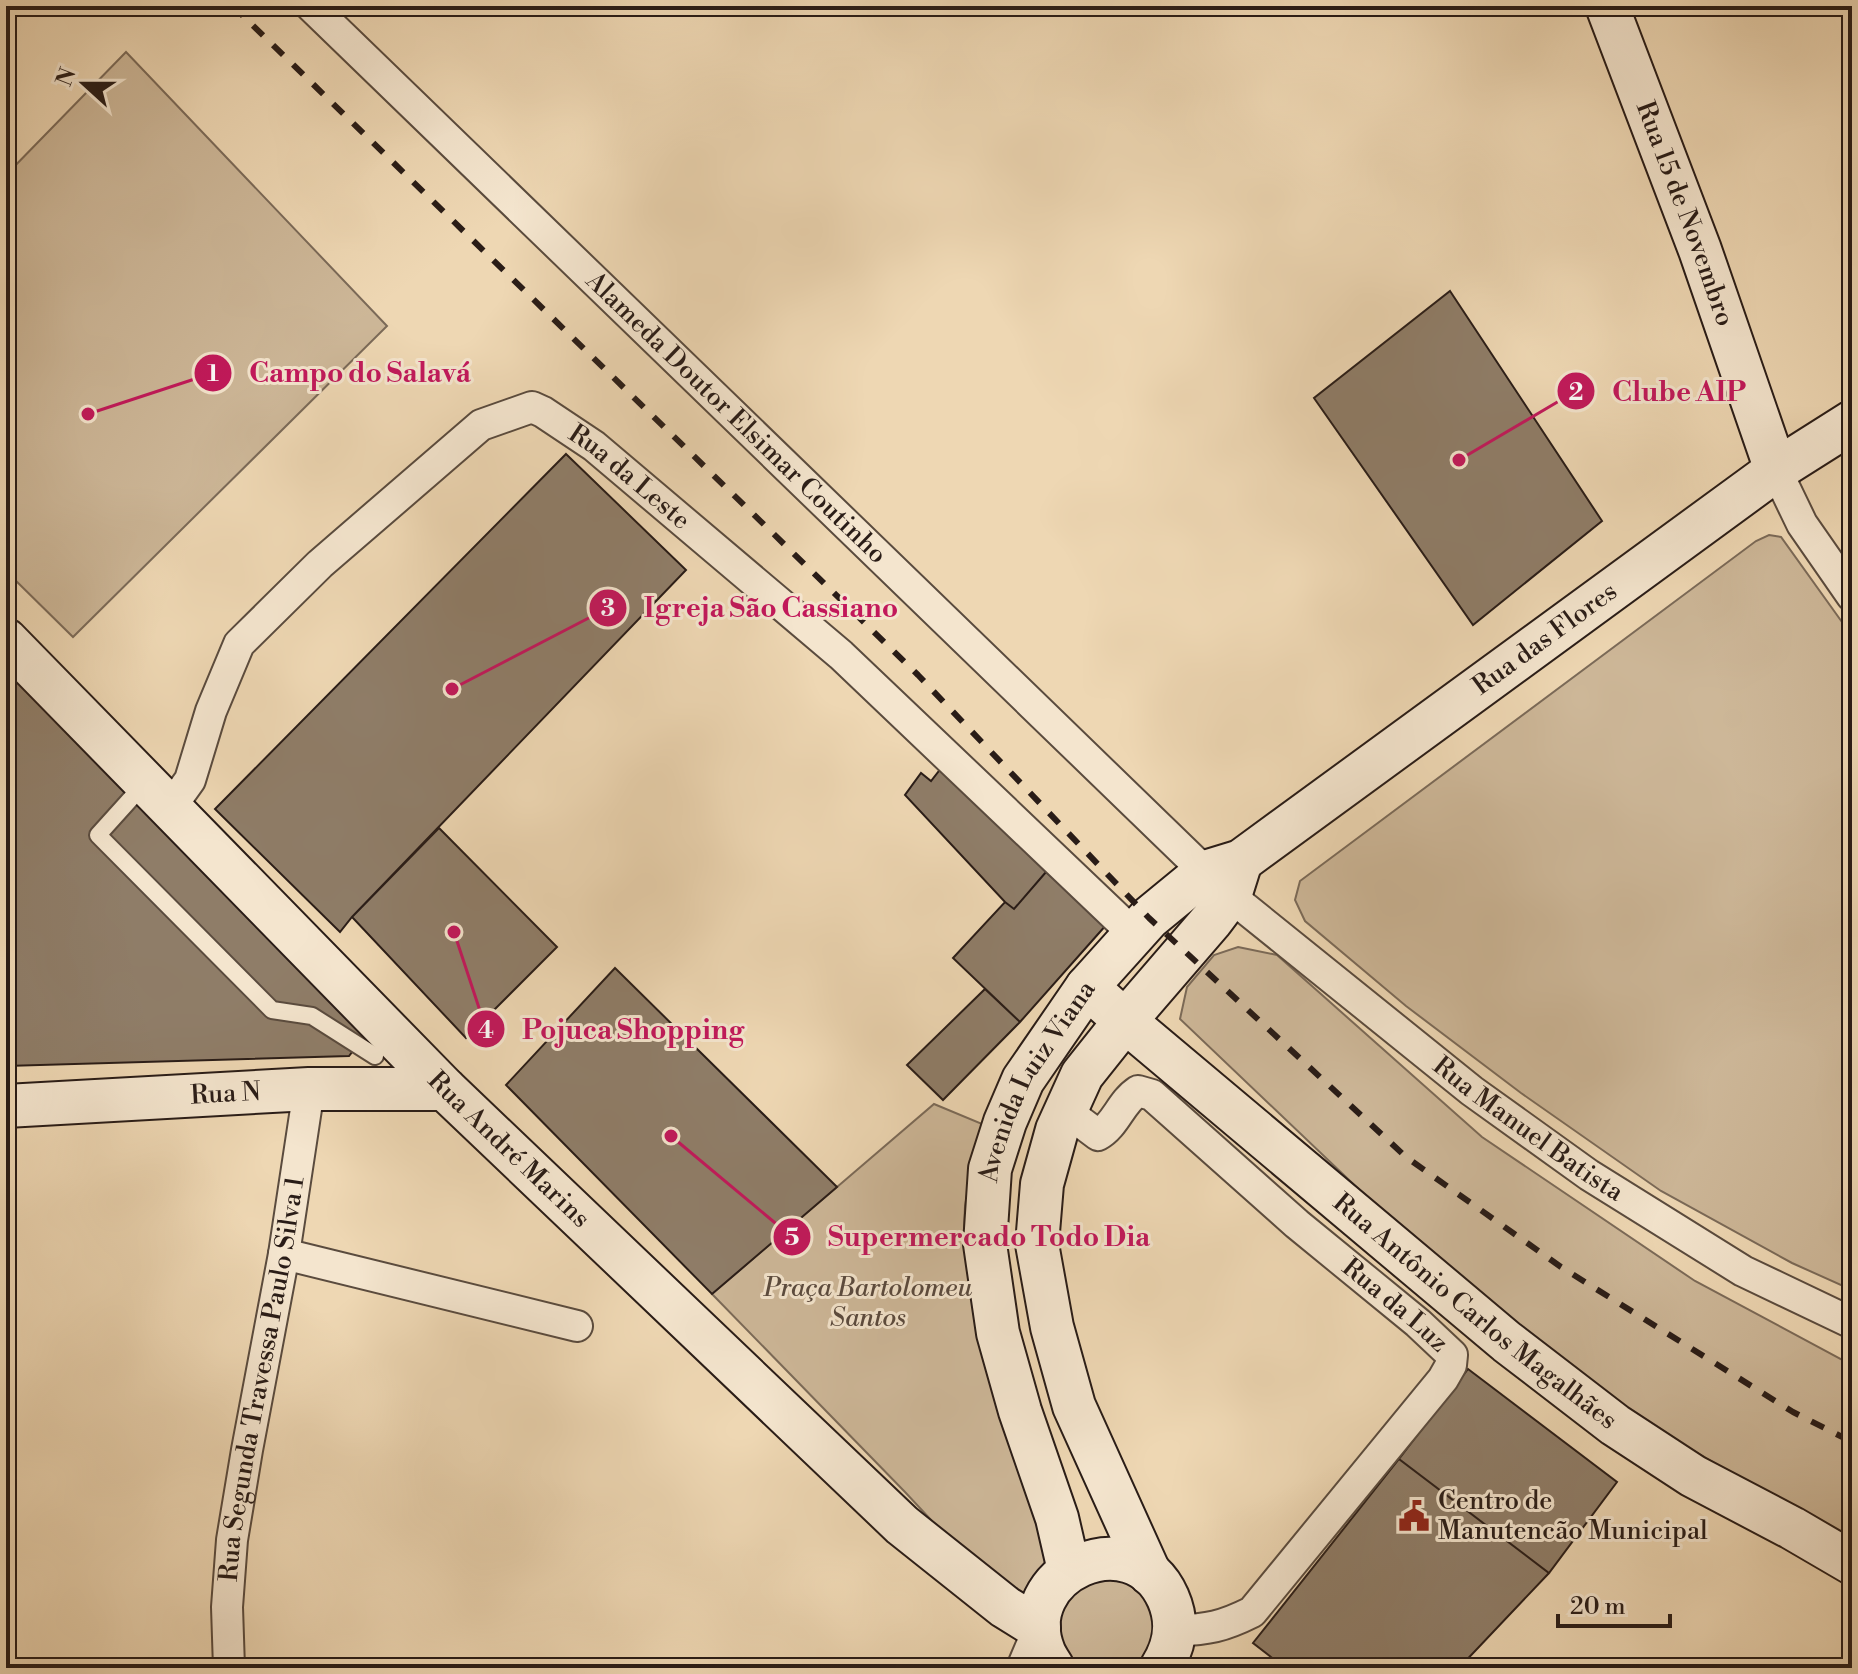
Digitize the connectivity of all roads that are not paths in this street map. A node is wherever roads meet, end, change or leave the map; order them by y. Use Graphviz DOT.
graph roads {
  1 [pos="311,6"];
  2 [pos="1607,6"];
  3 [pos="1852,422"];
  4 [pos="1776,470"];
  5 [pos="1852,596"];
  6 [pos="6,640"];
  7 [pos="158,795"];
  8 [pos="1225,876"];
  9 [pos="1134,934"];
  10 [pos="1087,987"];
  11 [pos="1125,1021"];
  12 [pos="374,1036"];
  13 [pos="326,1089"];
  14 [pos="445,1089"];
  15 [pos="6,1106"];
  16 [pos="1066,1111"];
  17 [pos="284,1254"];
  18 [pos="1852,1323"];
  19 [pos="577,1326"];
  20 [pos="1852,1563"];
  21 [pos="1069,1570"];
  22 [pos="1150,1574"];
  23 [pos="1039,1628"];
  24 [pos="1171,1658"];
  25 [pos="229,1668"];
  26 [pos="1022,1668"];
  27 [pos="1053,1668"];
  1 -- 8 [label="street, Alameda Doutor Elsimar Coutinho"];
  2 -- 4 [label="street, Rua 15 de Novembro"];
  3 -- 4 [label="street, Rua das Flores"];
  4 -- 5 [label="street"];
  4 -- 8 [label="street, Rua das Flores"];
  6 -- 7 [label="street, Rua André Marins"];
  7 -- 9 [label="street, Rua da Leste"];
  7 -- 12 [label="street, Rua André Marins"];
  7 -- 12 [label="lane"];
  8 -- 9 [label="street, Avenida Luiz Viana"];
  8 -- 11 [label="street, Avenida Luiz Viana"];
  8 -- 18 [label="street, Rua Manuel Batista"];
  9 -- 10 [label="street, Avenida Luiz Viana"];
  10 -- 11 [label="street, Rua Antônio Carlos Magalhães"];
  10 -- 21 [label="street, Avenida Luiz Viana"];
  11 -- 16 [label="street, Avenida Luiz Viana"];
  11 -- 20 [label="street, Rua Antônio Carlos Magalhães"];
  12 -- 13 [label="street"];
  12 -- 14 [label="street, Rua André Marins"];
  13 -- 14 [label="street, Rua N"];
  13 -- 15 [label="street, Rua N"];
  13 -- 17 [label="street, Rua Segunda Travessa Paulo Silva 1"];
  14 -- 23 [label="street, Rua André Marins"];
  16 -- 22 [label="street, Avenida Luiz Viana"];
  16 -- 24 [label="street, Rua da Luz"];
  17 -- 19 [label="street"];
  17 -- 25 [label="street, Rua Segunda Travessa Paulo Silva 1"];
  21 -- 22 [label="street"];
  21 -- 23 [label="street"];
  22 -- 24 [label="street, Avenida Luiz Viana"];
  23 -- 26 [label="street"];
  23 -- 27 [label="street"];
}
